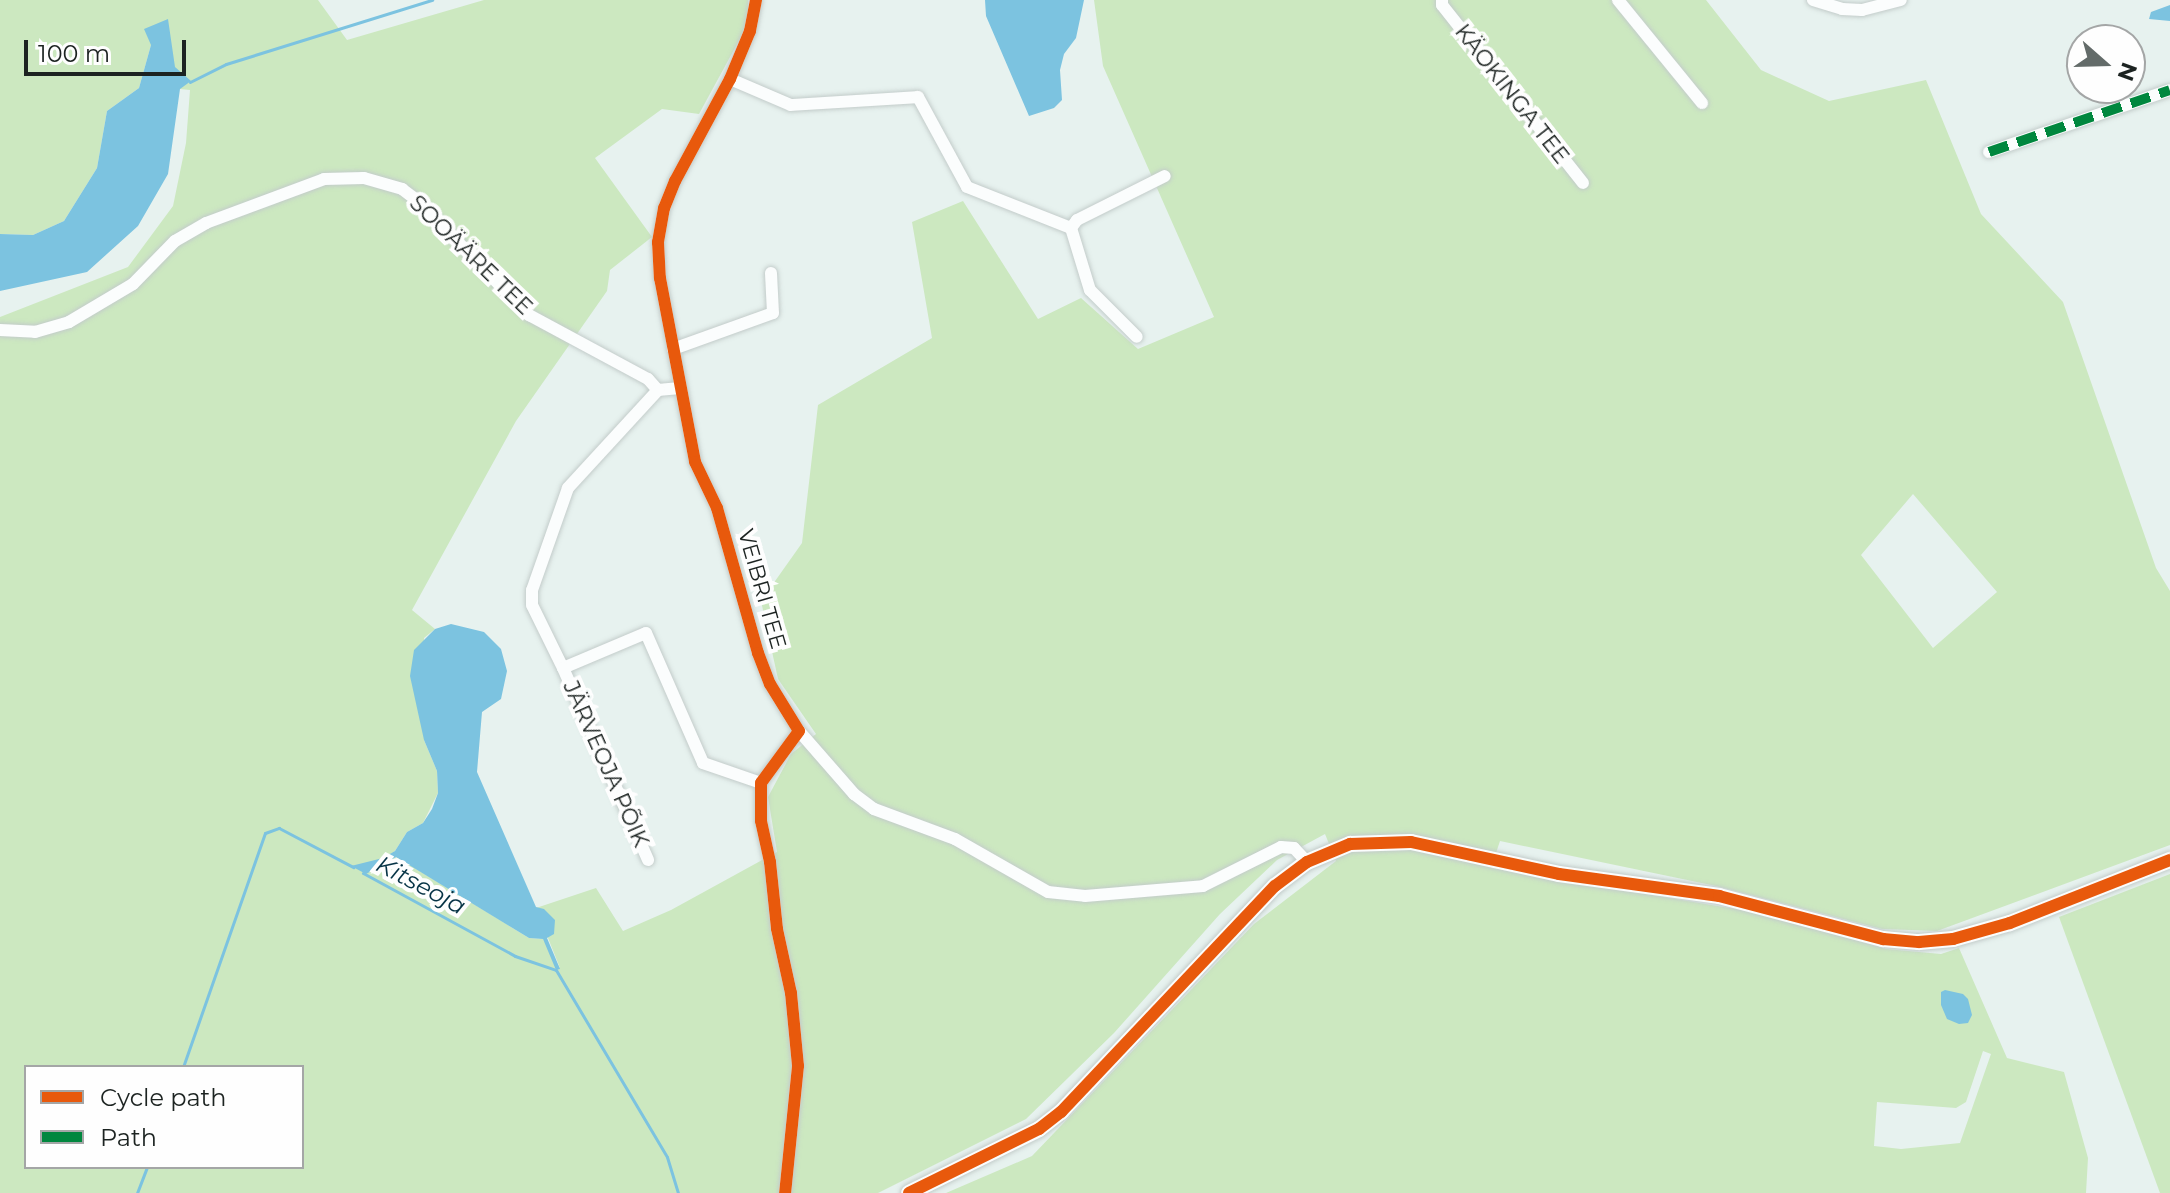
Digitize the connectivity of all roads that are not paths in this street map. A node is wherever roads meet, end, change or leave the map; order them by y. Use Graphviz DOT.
graph roads {
  1 [pos="756,0"];
  2 [pos="1618,0"];
  3 [pos="1813,0"];
  4 [pos="1901,0"];
  5 [pos="1442,3"];
  6 [pos="730,79"];
  7 [pos="2170,90"];
  8 [pos="1702,103"];
  9 [pos="1989,152"];
  10 [pos="1165,176"];
  11 [pos="1583,183"];
  12 [pos="1071,228"];
  13 [pos="771,273"];
  14 [pos="0,330"];
  15 [pos="1137,337"];
  16 [pos="673,349"];
  17 [pos="680,388"];
  18 [pos="658,390"];
  19 [pos="563,668"];
  20 [pos="799,731"];
  21 [pos="761,783"];
  22 [pos="648,860"];
  23 [pos="2170,860"];
  24 [pos="1307,862"];
  25 [pos="785,1193"];
  26 [pos="909,1193"];
  1 -- 6 [label="street, VEIBRI TEE"];
  2 -- 8 [label="street"];
  3 -- 4 [label="street"];
  5 -- 11 [label="street, KÄOKINGA TEE"];
  6 -- 12 [label="street"];
  6 -- 16 [label="street, VEIBRI TEE"];
  7 -- 9 [label="street"];
  10 -- 12 [label="street"];
  12 -- 15 [label="street"];
  13 -- 16 [label="street"];
  14 -- 18 [label="street, SOOÄÄRE TEE"];
  16 -- 17 [label="street, VEIBRI TEE"];
  17 -- 18 [label="street"];
  17 -- 20 [label="street, VEIBRI TEE"];
  18 -- 19 [label="street, JÄRVEOJA PÕIK"];
  19 -- 21 [label="street"];
  19 -- 22 [label="street, JÄRVEOJA PÕIK"];
  20 -- 21 [label="street"];
  20 -- 24 [label="street, VEIBRI TEE"];
  21 -- 25 [label="street"];
  23 -- 24 [label="street"];
  24 -- 26 [label="street"];
}
